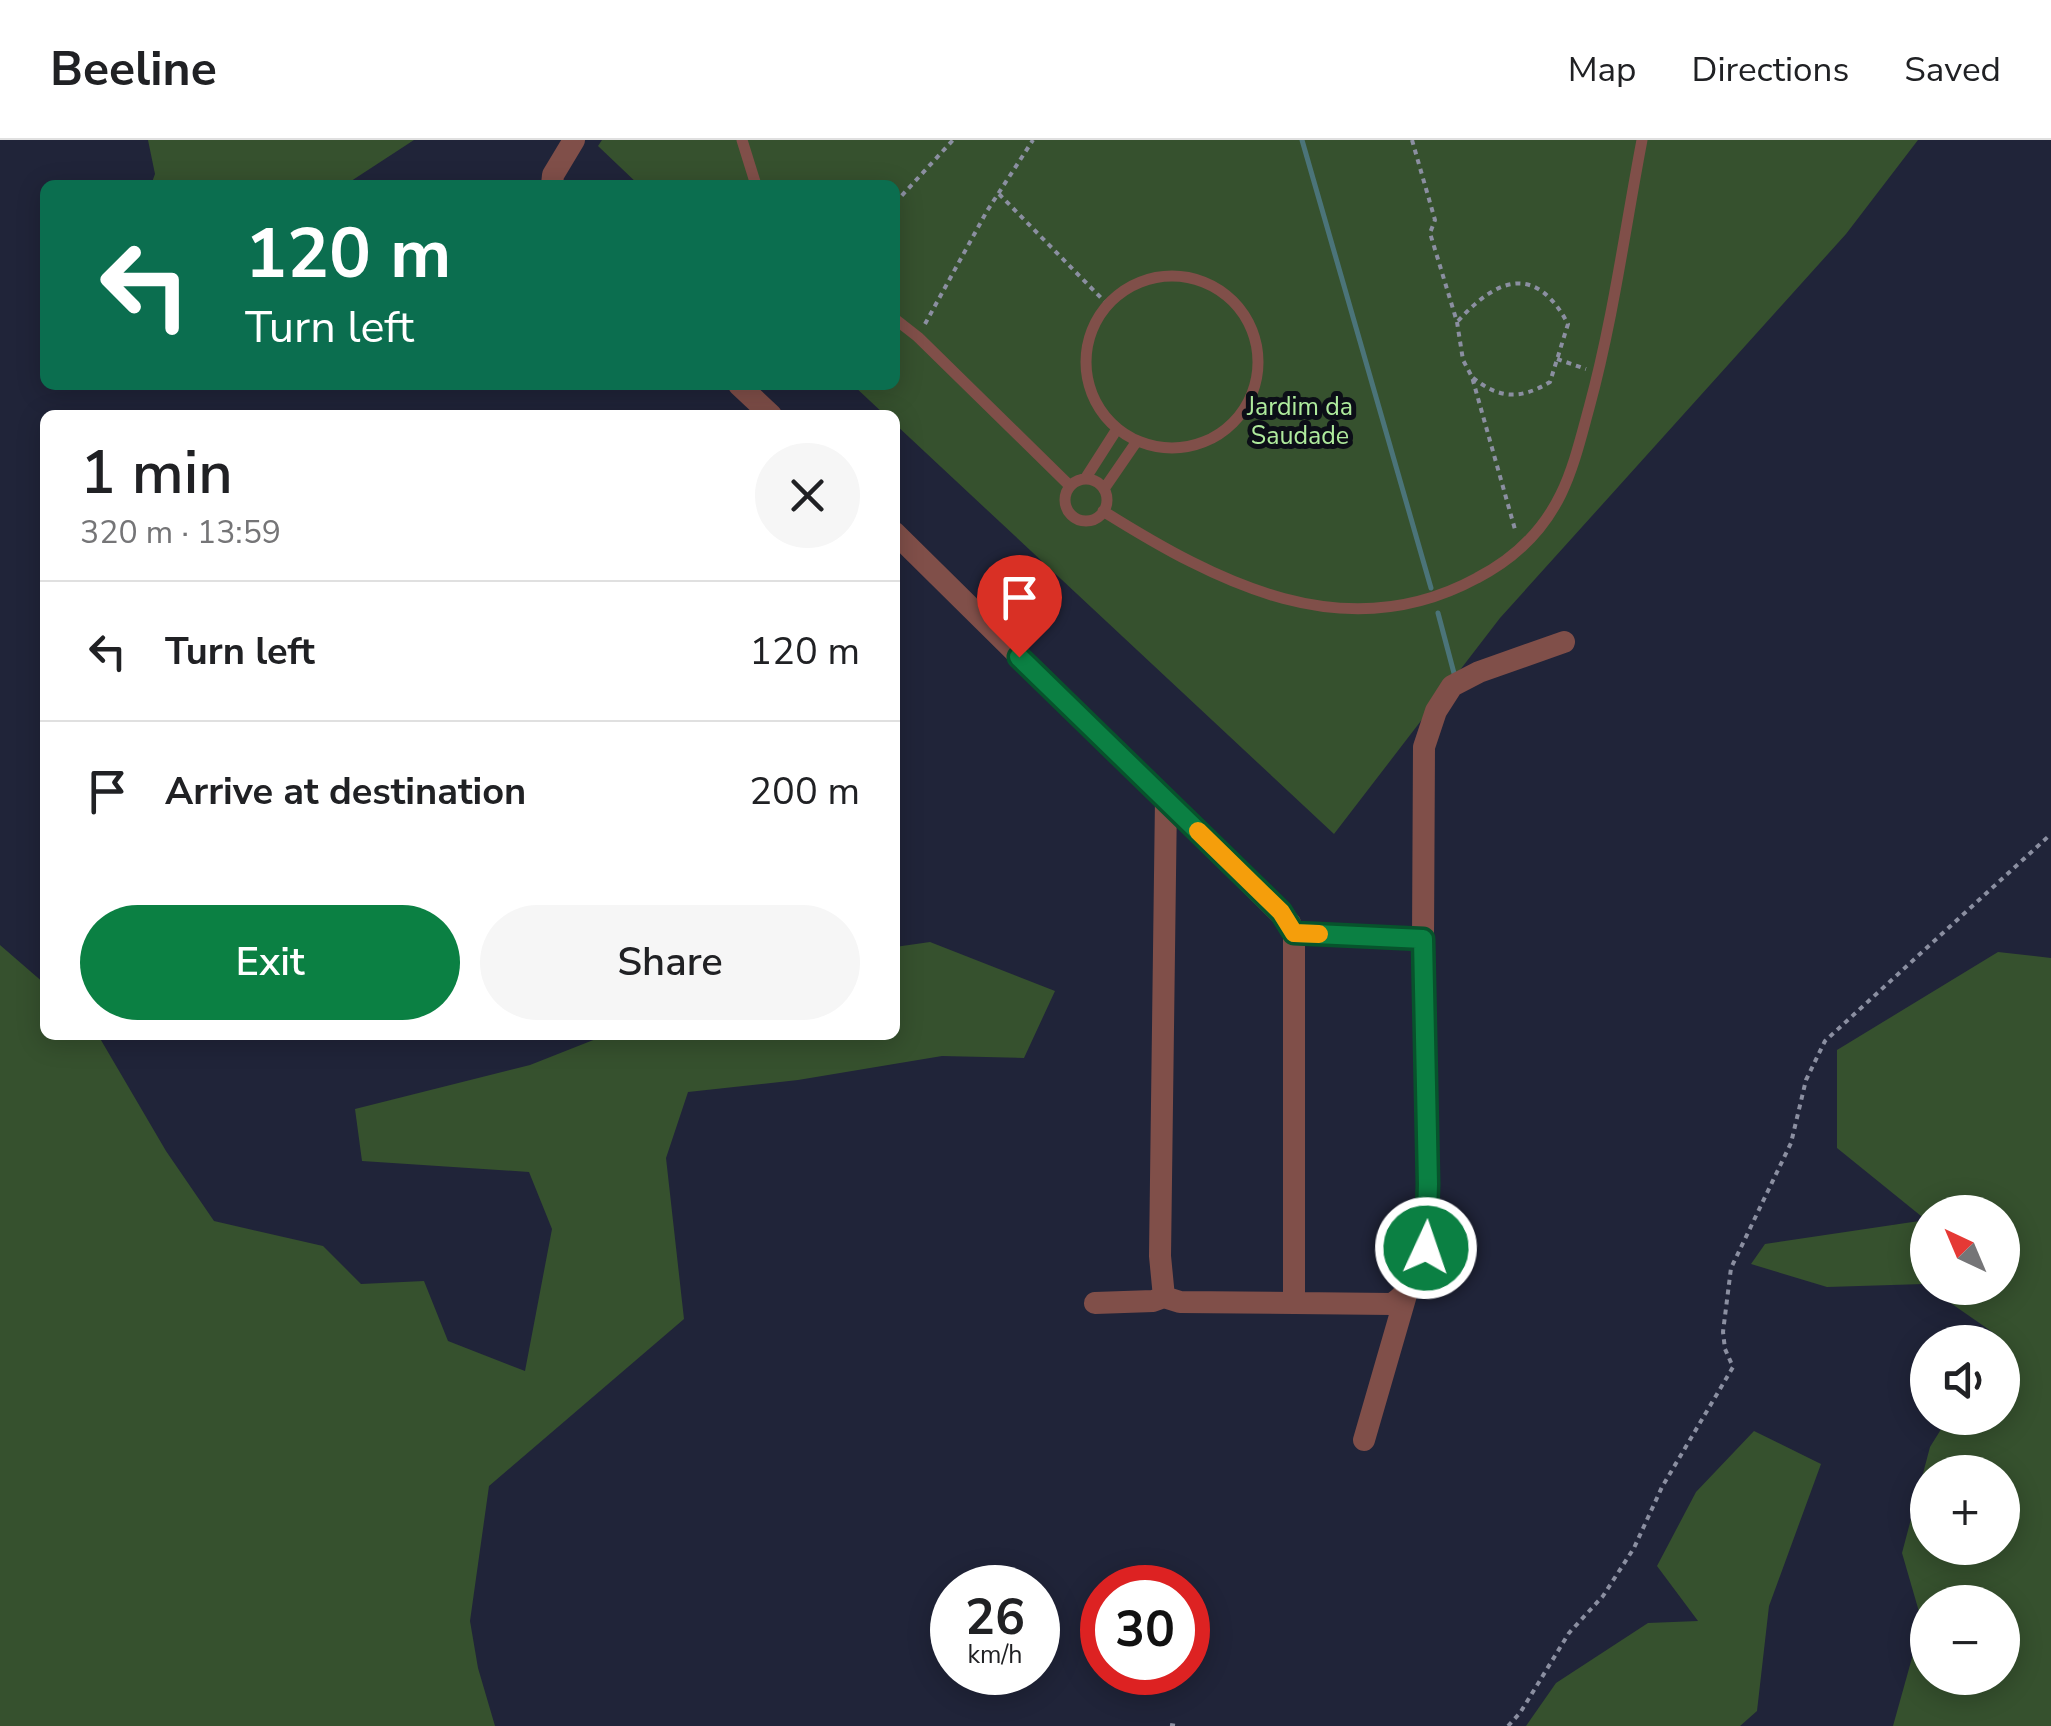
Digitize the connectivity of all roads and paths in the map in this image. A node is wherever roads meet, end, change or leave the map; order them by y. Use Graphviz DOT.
graph roads {
  1 [pos="574,140"];
  2 [pos="742,140"];
  3 [pos="953,140"];
  4 [pos="1033,140"];
  5 [pos="1412,140"];
  6 [pos="1642,140"];
  7 [pos="552,180"];
  8 [pos="754,180"];
  9 [pos="998,193"];
  10 [pos="900,198"];
  11 [pos="1108,305"];
  12 [pos="1456,322"];
  13 [pos="900,323"];
  14 [pos="918,338"];
  15 [pos="1557,359"];
  16 [pos="1598,373"];
  17 [pos="1472,377"];
  18 [pos="744,390"];
  19 [pos="766,410"];
  20 [pos="1117,429"];
  21 [pos="1138,441"];
  22 [pos="1085,478"];
  23 [pos="1070,486"];
  24 [pos="1104,489"];
  25 [pos="1104,512"];
  26 [pos="900,538"];
  27 [pos="1520,550"];
  28 [pos="1564,642"];
  29 [pos="1166,800"];
  30 [pos="2051,834"];
  31 [pos="1294,933"];
  32 [pos="1423,939"];
  33 [pos="1406,1295"];
  34 [pos="1164,1297"];
  35 [pos="1294,1301"];
  36 [pos="1094,1303"];
  37 [pos="1364,1440"];
  38 [pos="1508,1726"];
  1 -- 7 [label="street"];
  2 -- 8 [label="lane"];
  3 -- 10 [label="path"];
  4 -- 9 [label="path"];
  5 -- 12 [label="path"];
  6 -- 16 [label="lane"];
  9 -- 11 [label="path"];
  9 -- 14 [label="path"];
  11 -- 20 [label="lane"];
  11 -- 21 [label="lane"];
  12 -- 15 [label="path"];
  12 -- 17 [label="path"];
  13 -- 14 [label="lane"];
  14 -- 23 [label="lane"];
  15 -- 16 [label="path"];
  15 -- 17 [label="path"];
  16 -- 27 [label="lane"];
  17 -- 27 [label="path"];
  18 -- 19 [label="street"];
  20 -- 21 [label="lane"];
  20 -- 22 [label="lane"];
  21 -- 24 [label="lane"];
  22 -- 23 [label="lane"];
  22 -- 24 [label="lane"];
  23 -- 25 [label="lane"];
  24 -- 25 [label="lane"];
  25 -- 27 [label="lane"];
  26 -- 29 [label="street"];
  28 -- 32 [label="street"];
  29 -- 31 [label="street"];
  29 -- 34 [label="street"];
  30 -- 38 [label="path"];
  31 -- 32 [label="street"];
  31 -- 35 [label="street"];
  32 -- 33 [label="street"];
  33 -- 35 [label="street"];
  33 -- 37 [label="street"];
  34 -- 35 [label="street"];
  34 -- 36 [label="street"];
}
